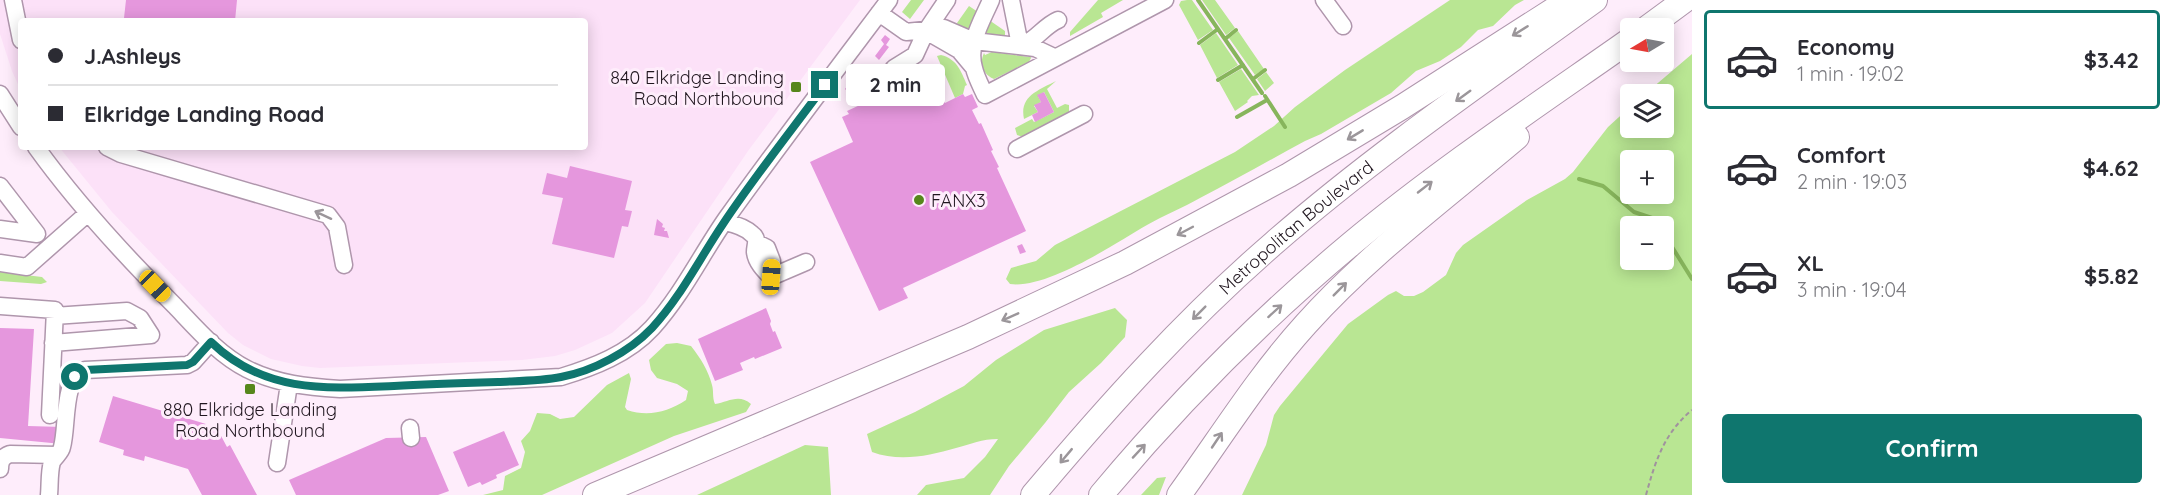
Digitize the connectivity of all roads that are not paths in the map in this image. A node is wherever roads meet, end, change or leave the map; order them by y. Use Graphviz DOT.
graph roads {
  1 [pos="13,0"];
  2 [pos="947,0"];
  3 [pos="991,0"];
  4 [pos="1011,0"];
  5 [pos="1165,0"];
  6 [pos="1324,0"];
  7 [pos="1569,0"];
  8 [pos="1595,0"];
  9 [pos="1685,0"];
  10 [pos="884,7"];
  11 [pos="1661,18"];
  12 [pos="18,25"];
  13 [pos="1343,26"];
  14 [pos="926,31"];
  15 [pos="974,40"];
  16 [pos="1023,45"];
  17 [pos="1620,48"];
  18 [pos="1620,49"];
  19 [pos="1054,57"];
  20 [pos="894,68"];
  21 [pos="974,68"];
  22 [pos="0,94"];
  23 [pos="1084,114"];
  24 [pos="18,122"];
  25 [pos="1017,149"];
  26 [pos="38,150"];
  27 [pos="113,150"];
  28 [pos="0,186"];
  29 [pos="88,213"];
  30 [pos="725,222"];
  31 [pos="0,229"];
  32 [pos="37,234"];
  33 [pos="50,247"];
  34 [pos="806,262"];
  35 [pos="0,263"];
  36 [pos="344,265"];
  37 [pos="0,306"];
  38 [pos="54,316"];
  39 [pos="211,342"];
  40 [pos="53,343"];
  41 [pos="52,372"];
  42 [pos="78,373"];
  43 [pos="290,384"];
  44 [pos="50,415"];
  45 [pos="57,455"];
  46 [pos="277,463"];
  47 [pos="0,469"];
  48 [pos="1181,493"];
  49 [pos="49,495"];
  50 [pos="595,495"];
  51 [pos="1033,495"];
  52 [pos="1101,495"];
  1 -- 12 [label="street"];
  2 -- 14 [label="street"];
  3 -- 15 [label="street"];
  4 -- 16 [label="street"];
  5 -- 19 [label="street"];
  6 -- 13 [label="street"];
  7 -- 50 [label="highway, one-way"];
  8 -- 51 [label="highway, Metropolitan Boulevard, one-way"];
  9 -- 11 [label="highway"];
  10 -- 14 [label="street"];
  10 -- 30 [label="street"];
  14 -- 15 [label="street"];
  14 -- 20 [label="street"];
  14 -- 21 [label="street"];
  15 -- 16 [label="street"];
  15 -- 21 [label="street"];
  16 -- 19 [label="street"];
  16 -- 19 [label="street"];
  52 -- 17 [label="highway, one-way"];
  48 -- 18 [label="highway, one-way"];
  19 -- 21 [label="street"];
  22 -- 24 [label="street"];
  23 -- 25 [label="street"];
  26 -- 29 [label="street"];
  36 -- 27 [label="street, one-way"];
  28 -- 32 [label="street"];
  29 -- 33 [label="street"];
  29 -- 39 [label="street"];
  30 -- 34 [label="street"];
  30 -- 43 [label="street"];
  31 -- 32 [label="street"];
  32 -- 33 [label="street"];
  33 -- 35 [label="street"];
  37 -- 38 [label="street"];
  38 -- 40 [label="street"];
  38 -- 40 [label="street"];
  39 -- 42 [label="street"];
  39 -- 43 [label="street"];
  40 -- 41 [label="street"];
  41 -- 42 [label="street"];
  41 -- 44 [label="street"];
  42 -- 45 [label="street"];
  43 -- 46 [label="street"];
  45 -- 47 [label="street"];
  45 -- 49 [label="street"];
}
